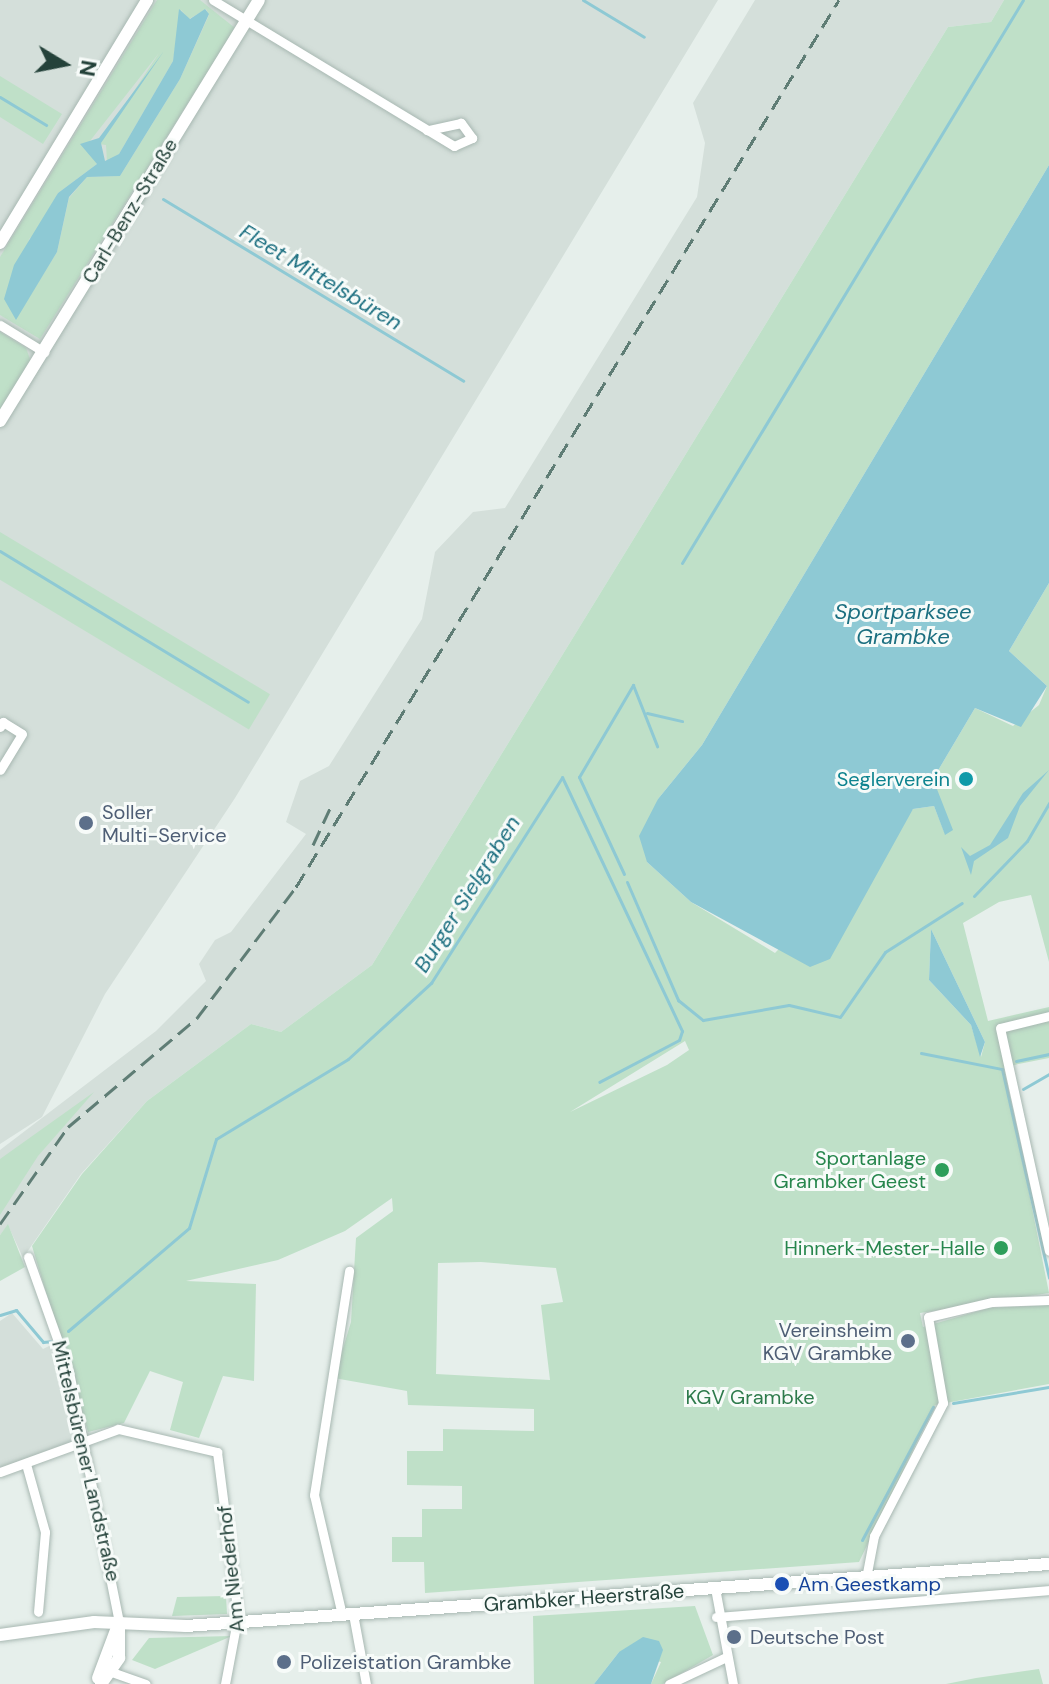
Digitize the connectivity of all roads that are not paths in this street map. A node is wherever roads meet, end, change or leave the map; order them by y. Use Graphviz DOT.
graph roads {
  1 [pos="147,0"];
  2 [pos="213,0"];
  3 [pos="259,0"];
  4 [pos="246,20"];
  5 [pos="427,130"];
  6 [pos="0,243"];
  7 [pos="0,325"];
  8 [pos="44,352"];
  9 [pos="0,421"];
  10 [pos="0,727"];
  11 [pos="0,770"];
  12 [pos="1049,1016"];
  13 [pos="1049,1251"];
  14 [pos="28,1257"];
  15 [pos="349,1271"];
  16 [pos="1049,1300"];
  17 [pos="85,1440"];
  18 [pos="26,1464"];
  19 [pos="0,1472"];
  20 [pos="1049,1564"];
  21 [pos="866,1578"];
  22 [pos="715,1588"];
  23 [pos="1049,1590"];
  24 [pos="38,1612"];
  25 [pos="347,1614"];
  26 [pos="716,1617"];
  27 [pos="119,1622"];
  28 [pos="238,1622"];
  29 [pos="0,1635"];
  30 [pos="726,1657"];
  31 [pos="105,1676"];
  32 [pos="94,1684"];
  33 [pos="146,1684"];
  34 [pos="225,1684"];
  35 [pos="366,1684"];
  36 [pos="669,1684"];
  37 [pos="733,1684"];
  1 -- 6 [label="main road"];
  2 -- 4 [label="street"];
  3 -- 4 [label="main road, Carl-Benz-Straße"];
  4 -- 5 [label="street"];
  4 -- 8 [label="main road, Carl-Benz-Straße"];
  7 -- 8 [label="street"];
  8 -- 9 [label="main road, Carl-Benz-Straße"];
  10 -- 11 [label="street"];
  12 -- 13 [label="street"];
  14 -- 17 [label="street, Mittelsbürener Landstraße"];
  15 -- 25 [label="street"];
  16 -- 21 [label="street"];
  17 -- 18 [label="street"];
  17 -- 27 [label="street, Mittelsbürener Landstraße"];
  17 -- 28 [label="street, Am Niederhof"];
  18 -- 19 [label="street"];
  18 -- 24 [label="street"];
  20 -- 21 [label="main road, Grambker Heerstraße"];
  21 -- 22 [label="main road, Grambker Heerstraße"];
  22 -- 25 [label="main road, Grambker Heerstraße"];
  22 -- 26 [label="street"];
  23 -- 26 [label="street"];
  25 -- 28 [label="main road, Grambker Heerstraße"];
  25 -- 35 [label="street"];
  26 -- 30 [label="street"];
  27 -- 28 [label="main road, Grambker Heerstraße"];
  27 -- 29 [label="main road, Grambker Heerstraße"];
  27 -- 31 [label="main road"];
  28 -- 34 [label="street, Am Niederhof"];
  30 -- 36 [label="street"];
  30 -- 37 [label="street"];
  31 -- 32 [label="main road"];
  31 -- 33 [label="street"];
}
